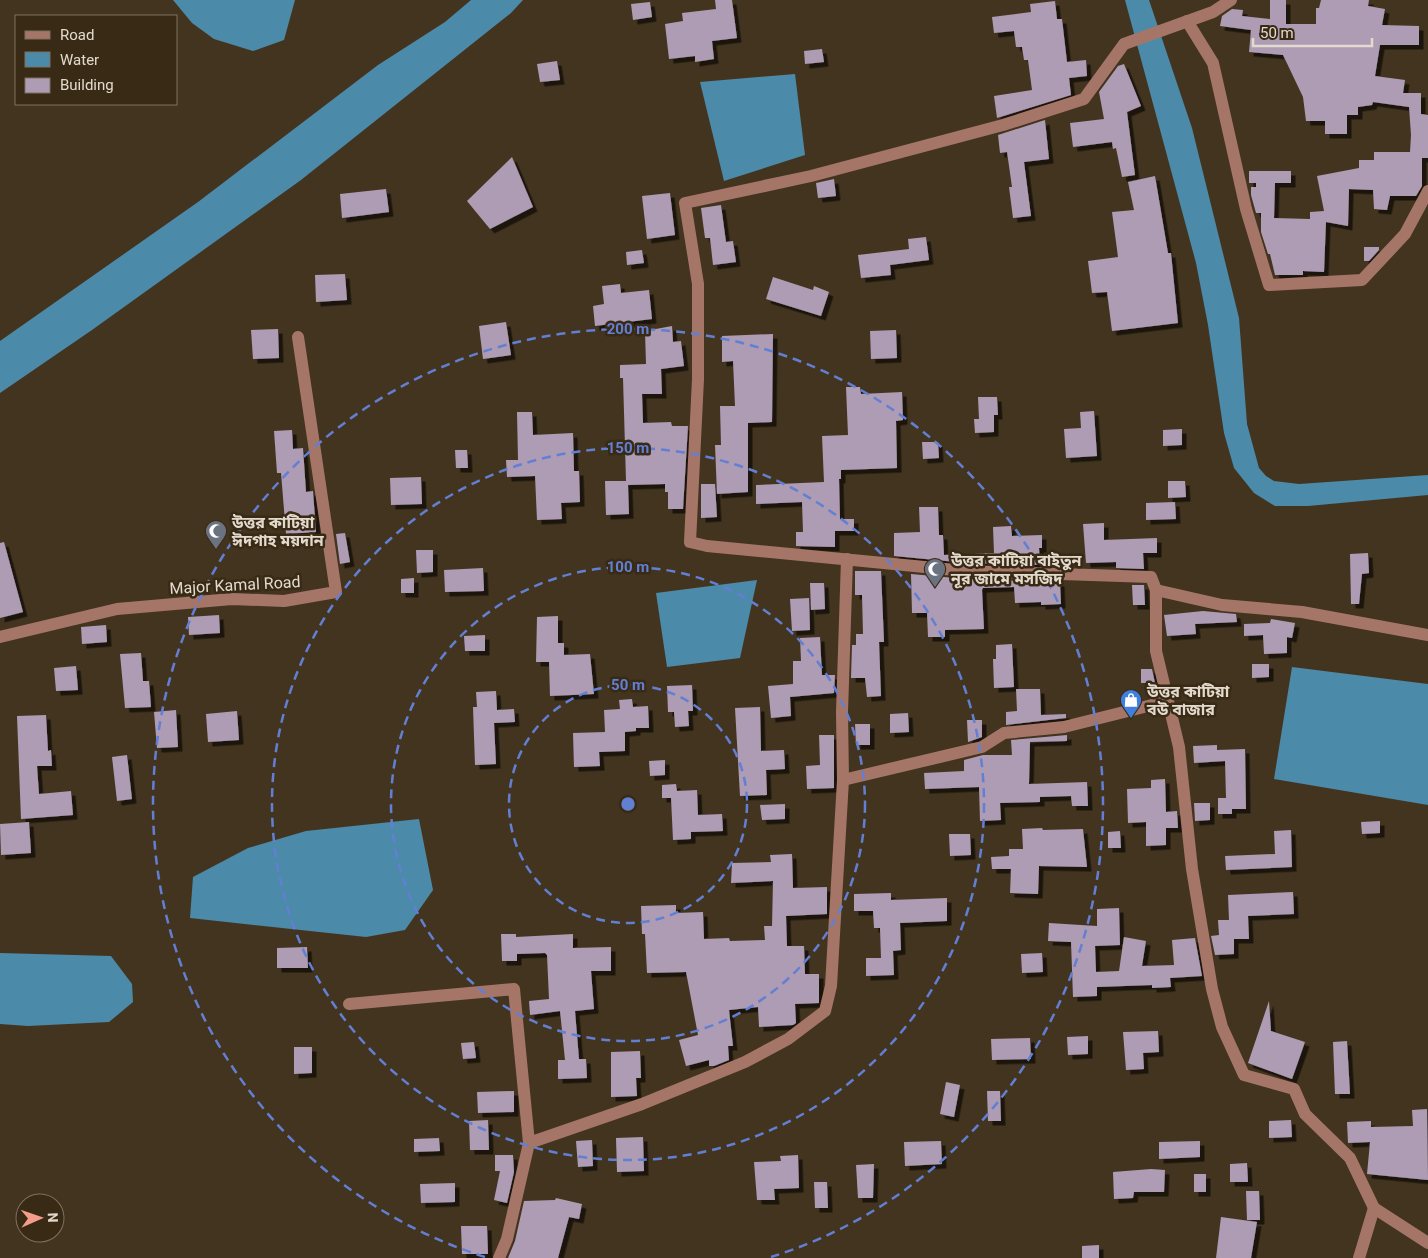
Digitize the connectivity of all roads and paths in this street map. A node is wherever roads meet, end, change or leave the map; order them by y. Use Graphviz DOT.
graph roads {
  1 [pos="1231,0"];
  2 [pos="1187,21"];
  3 [pos="1428,191"];
  4 [pos="298,337"];
  5 [pos="847,558"];
  6 [pos="1156,590"];
  7 [pos="1428,635"];
  8 [pos="0,637"];
  9 [pos="1168,702"];
  10 [pos="843,780"];
  11 [pos="349,1004"];
  12 [pos="529,1143"];
  13 [pos="1374,1208"];
  14 [pos="1428,1243"];
  15 [pos="499,1258"];
  16 [pos="1359,1258"];
  1 -- 2 [label="street"];
  2 -- 3 [label="street"];
  2 -- 5 [label="street"];
  4 -- 8 [label="street, Major Kamal Road"];
  5 -- 6 [label="street"];
  5 -- 10 [label="street"];
  6 -- 7 [label="street"];
  6 -- 9 [label="street"];
  9 -- 10 [label="street"];
  9 -- 13 [label="street"];
  10 -- 12 [label="street"];
  11 -- 12 [label="street"];
  12 -- 15 [label="street"];
  13 -- 14 [label="street"];
  13 -- 16 [label="street"];
}
